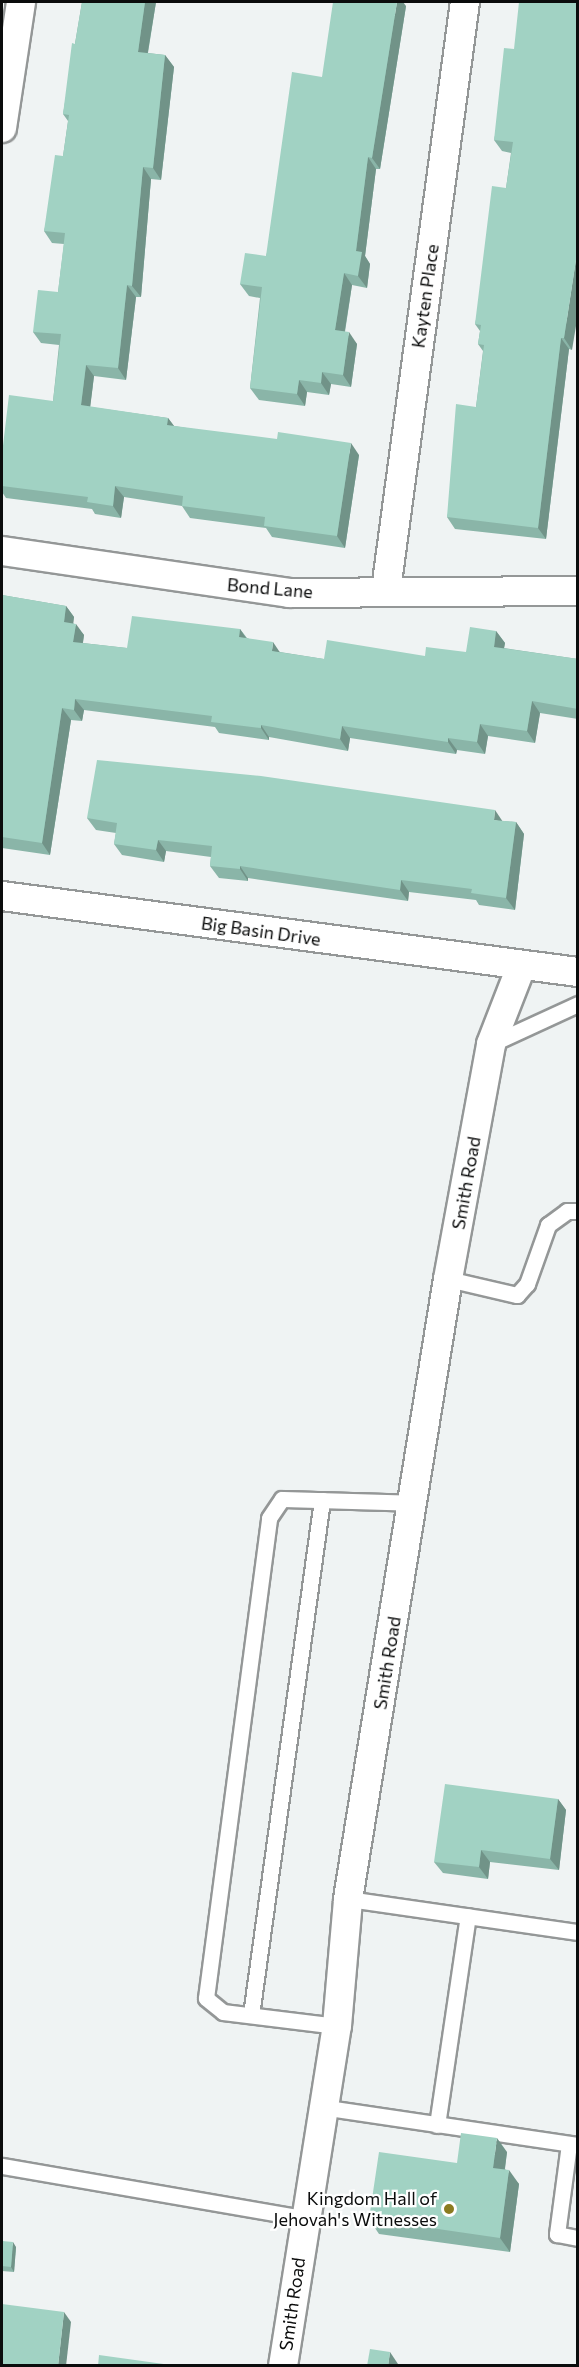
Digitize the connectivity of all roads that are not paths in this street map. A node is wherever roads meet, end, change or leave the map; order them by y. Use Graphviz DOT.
graph roads {
  1 [pos="21,2"];
  2 [pos="465,2"];
  3 [pos="2,128"];
  4 [pos="2,551"];
  5 [pos="386,591"];
  6 [pos="578,591"];
  7 [pos="2,896"];
  8 [pos="521,967"];
  9 [pos="578,972"];
  10 [pos="578,1004"];
  11 [pos="491,1044"];
  12 [pos="578,1211"];
  13 [pos="448,1279"];
  14 [pos="322,1500"];
  15 [pos="413,1503"];
  16 [pos="348,1899"];
  17 [pos="468,1916"];
  18 [pos="578,1932"];
  19 [pos="251,2015"];
  20 [pos="337,2026"];
  21 [pos="321,2107"];
  22 [pos="437,2125"];
  23 [pos="573,2145"];
  24 [pos="2,2166"];
  25 [pos="304,2218"];
  26 [pos="578,2238"];
  27 [pos="283,2366"];
  1 -- 3 [label="street"];
  2 -- 5 [label="street, Kayten Place"];
  4 -- 5 [label="street, Bond Lane"];
  5 -- 6 [label="street, Bond Lane"];
  7 -- 8 [label="street, Big Basin Drive"];
  8 -- 9 [label="street, Big Basin Drive"];
  8 -- 11 [label="street, Smith Road"];
  10 -- 11 [label="lane"];
  11 -- 13 [label="street, Smith Road"];
  12 -- 13 [label="lane"];
  13 -- 15 [label="street, Smith Road"];
  14 -- 15 [label="lane"];
  14 -- 19 [label="lane"];
  14 -- 19 [label="lane"];
  15 -- 16 [label="street, Smith Road"];
  16 -- 17 [label="lane"];
  16 -- 20 [label="street, Smith Road"];
  17 -- 18 [label="lane"];
  17 -- 22 [label="lane"];
  19 -- 20 [label="lane"];
  20 -- 21 [label="street, Smith Road"];
  21 -- 22 [label="lane"];
  21 -- 25 [label="street, Smith Road"];
  22 -- 23 [label="lane"];
  23 -- 26 [label="lane"];
  24 -- 25 [label="lane"];
  25 -- 27 [label="street, Smith Road"];
}
